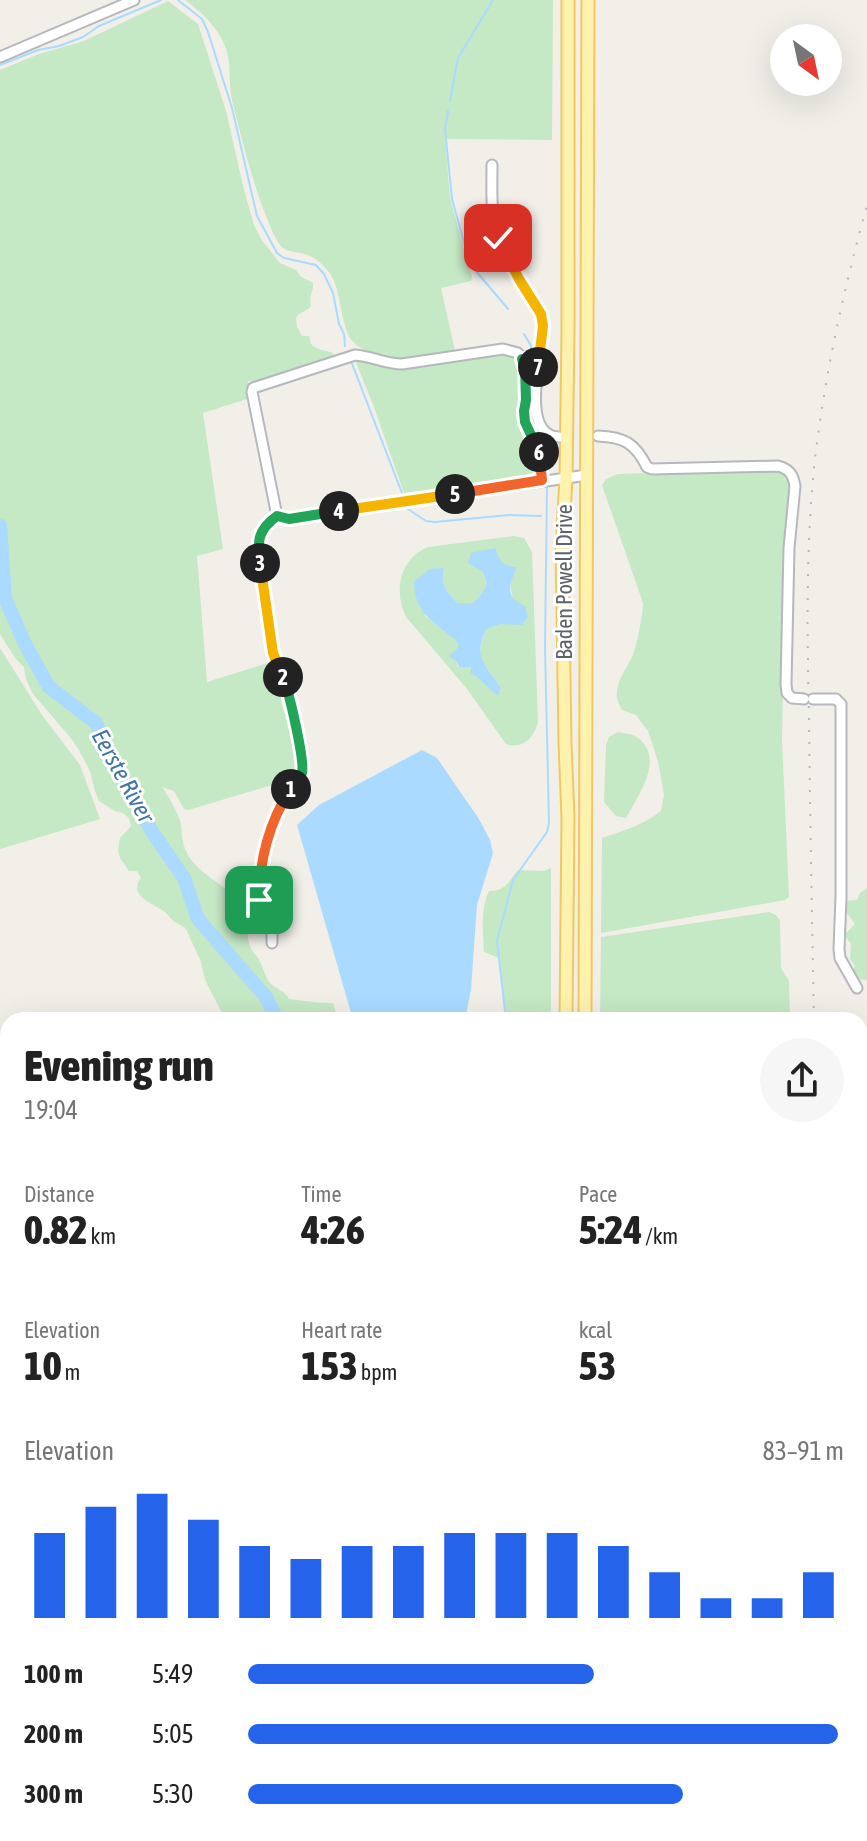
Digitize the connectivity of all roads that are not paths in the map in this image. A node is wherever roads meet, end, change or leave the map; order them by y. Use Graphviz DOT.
graph roads {
  1 [pos="134,0"];
  2 [pos="568,0"];
  3 [pos="588,0"];
  4 [pos="0,57"];
  5 [pos="492,165"];
  6 [pos="522,359"];
  7 [pos="538,368"];
  8 [pos="598,436"];
  9 [pos="559,437"];
  10 [pos="587,475"];
  11 [pos="566,478"];
  12 [pos="542,480"];
  13 [pos="277,516"];
  14 [pos="272,943"];
  15 [pos="857,988"];
  16 [pos="566,1012"];
  17 [pos="585,1012"];
  1 -- 4 [label="street"];
  2 -- 11 [label="main road, Baden Powell Drive"];
  3 -- 10 [label="main road, Baden Powell Drive"];
  5 -- 7 [label="street"];
  6 -- 7 [label="street"];
  6 -- 12 [label="street"];
  6 -- 13 [label="street"];
  7 -- 9 [label="street"];
  8 -- 15 [label="street"];
  10 -- 11 [label="street"];
  10 -- 17 [label="main road, Baden Powell Drive"];
  11 -- 12 [label="street"];
  11 -- 16 [label="main road, Baden Powell Drive"];
  12 -- 13 [label="street"];
  13 -- 14 [label="street"];
}
